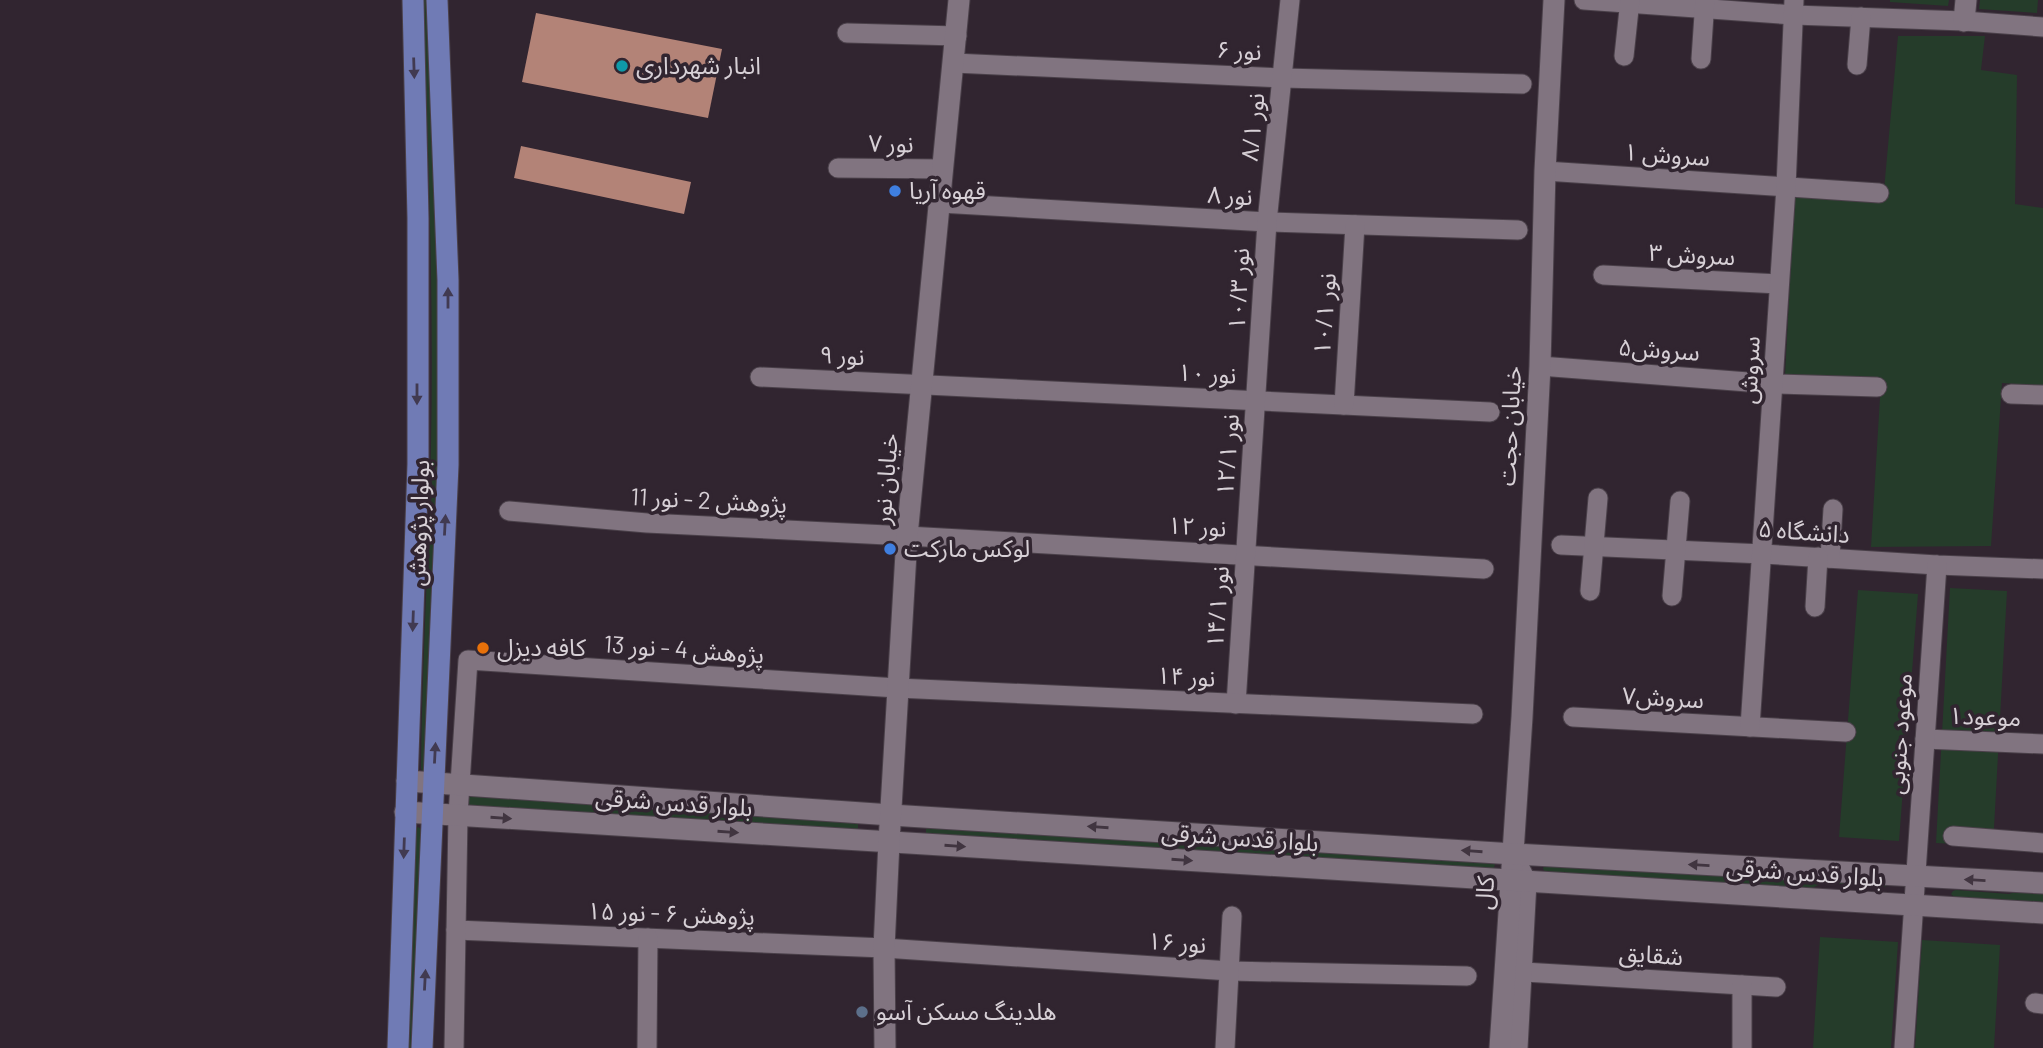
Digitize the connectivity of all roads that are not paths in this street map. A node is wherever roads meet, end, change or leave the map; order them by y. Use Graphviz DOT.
graph roads {
  1 [pos="413,0"];
  2 [pos="437,0"];
  3 [pos="959,0"];
  4 [pos="1290,0"];
  5 [pos="1554,0"];
  6 [pos="1584,0"];
  7 [pos="1630,2"];
  8 [pos="1704,4"];
  9 [pos="1794,7"];
  10 [pos="1852,11"];
  11 [pos="1965,11"];
  12 [pos="2043,27"];
  13 [pos="847,33"];
  14 [pos="957,36"];
  15 [pos="1624,56"];
  16 [pos="1701,59"];
  17 [pos="954,63"];
  18 [pos="1857,65"];
  19 [pos="1283,78"];
  20 [pos="1522,84"];
  21 [pos="838,168"];
  22 [pos="943,169"];
  23 [pos="1545,172"];
  24 [pos="1786,187"];
  25 [pos="1879,193"];
  26 [pos="940,203"];
  27 [pos="1267,222"];
  28 [pos="1355,225"];
  29 [pos="1518,230"];
  30 [pos="1603,275"];
  31 [pos="1779,284"];
  32 [pos="1541,366"];
  33 [pos="760,377"];
  34 [pos="1774,384"];
  35 [pos="921,385"];
  36 [pos="1877,387"];
  37 [pos="2011,394"];
  38 [pos="2043,395"];
  39 [pos="1256,401"];
  40 [pos="1343,405"];
  41 [pos="1490,412"];
  42 [pos="1598,498"];
  43 [pos="1680,501"];
  44 [pos="1833,509"];
  45 [pos="509,511"];
  46 [pos="907,536"];
  47 [pos="1561,545"];
  48 [pos="1595,547"];
  49 [pos="1675,550"];
  50 [pos="1763,554"];
  51 [pos="1246,555"];
  52 [pos="1824,558"];
  53 [pos="1937,565"];
  54 [pos="1484,569"];
  55 [pos="2043,569"];
  56 [pos="1590,591"];
  57 [pos="1672,596"];
  58 [pos="1815,607"];
  59 [pos="897,688"];
  60 [pos="1236,704"];
  61 [pos="1473,714"];
  62 [pos="1573,717"];
  63 [pos="1750,727"];
  64 [pos="1846,732"];
  65 [pos="1925,738"];
  66 [pos="2043,744"];
  67 [pos="407,781"];
  68 [pos="434,782"];
  69 [pos="460,784"];
  70 [pos="405,812"];
  71 [pos="433,814"];
  72 [pos="458,815"];
  73 [pos="891,815"];
  74 [pos="1953,836"];
  75 [pos="889,842"];
  76 [pos="2043,843"];
  77 [pos="1514,854"];
  78 [pos="1915,877"];
  79 [pos="1520,881"];
  80 [pos="2043,883"];
  81 [pos="1914,906"];
  82 [pos="2043,913"];
  83 [pos="1232,916"];
  84 [pos="456,930"];
  85 [pos="648,938"];
  86 [pos="884,947"];
  87 [pos="1230,971"];
  88 [pos="1523,972"];
  89 [pos="1467,976"];
  90 [pos="1742,985"];
  91 [pos="1776,988"];
  92 [pos="1225,1042"];
  93 [pos="398,1048"];
  94 [pos="422,1048"];
  95 [pos="454,1048"];
  96 [pos="647,1048"];
  97 [pos="885,1048"];
  98 [pos="1500,1048"];
  99 [pos="1518,1048"];
  100 [pos="1742,1048"];
  101 [pos="1904,1048"];
  1 -- 67 [label="main road, بولوار پژوهش, one-way"];
  68 -- 2 [label="main road, بولوار پژوهش, one-way"];
  3 -- 14 [label="main road, خیابان نور"];
  4 -- 19 [label="street, نور ۸/۱"];
  5 -- 23 [label="main road, خیابان حجت"];
  6 -- 7 [label="street"];
  7 -- 8 [label="street"];
  7 -- 15 [label="street"];
  8 -- 9 [label="street"];
  8 -- 16 [label="street"];
  9 -- 10 [label="street"];
  9 -- 24 [label="street, سروش"];
  10 -- 11 [label="street"];
  10 -- 18 [label="street"];
  11 -- 12 [label="street"];
  13 -- 14 [label="street"];
  14 -- 17 [label="main road, خیابان نور"];
  17 -- 19 [label="street, نور ۶"];
  17 -- 22 [label="main road, خیابان نور"];
  19 -- 20 [label="street, نور ۶"];
  19 -- 27 [label="street, نور ۸/۱"];
  21 -- 22 [label="street, نور ۷"];
  22 -- 26 [label="main road, خیابان نور"];
  23 -- 24 [label="street, سروش ۱"];
  23 -- 32 [label="main road, خیابان حجت"];
  24 -- 25 [label="street, سروش ۱"];
  24 -- 31 [label="street, سروش"];
  26 -- 27 [label="street, نور ۸"];
  26 -- 35 [label="main road, خیابان نور"];
  27 -- 28 [label="street, نور ۸"];
  27 -- 39 [label="street, نور ۱۰/۳"];
  28 -- 29 [label="street, نور ۸"];
  28 -- 40 [label="street, نور ۱۰/۱"];
  30 -- 31 [label="street, سروش ۳"];
  31 -- 34 [label="street, سروش"];
  32 -- 34 [label="street, سروش۵"];
  32 -- 77 [label="main road, خیابان حجت"];
  33 -- 35 [label="street, نور ۹"];
  34 -- 36 [label="street, سروش۵"];
  34 -- 50 [label="street, سروش"];
  35 -- 39 [label="street, نور ۱۰"];
  35 -- 46 [label="main road, خیابان نور"];
  37 -- 38 [label="street"];
  39 -- 40 [label="street, نور ۱۰"];
  39 -- 51 [label="street, نور ۱۲/۱"];
  40 -- 41 [label="street, نور ۱۰"];
  42 -- 48 [label="street"];
  43 -- 49 [label="street"];
  44 -- 52 [label="street"];
  45 -- 46 [label="street, پژوهش 2 - نور 11"];
  46 -- 51 [label="street, نور ۱۲"];
  46 -- 59 [label="main road, خیابان نور"];
  47 -- 48 [label="street, دانشگاه ۵"];
  48 -- 49 [label="street, دانشگاه ۵"];
  48 -- 56 [label="street"];
  49 -- 50 [label="street, دانشگاه ۵"];
  49 -- 57 [label="street"];
  50 -- 52 [label="street, دانشگاه ۵"];
  50 -- 63 [label="street, سروش"];
  51 -- 54 [label="street, نور ۱۲"];
  51 -- 60 [label="street, نور ۱۴/۱"];
  52 -- 53 [label="street, دانشگاه ۵"];
  52 -- 58 [label="street"];
  53 -- 55 [label="street, دانشگاه ۵"];
  53 -- 65 [label="street, موعود جنوبی"];
  59 -- 60 [label="street, نور ۱۴"];
  59 -- 69 [label="street, پژوهش 4 - نور 13"];
  59 -- 73 [label="main road, خیابان نور"];
  60 -- 61 [label="street, نور ۱۴"];
  62 -- 63 [label="street, سروش۷"];
  63 -- 64 [label="street, سروش۷"];
  65 -- 66 [label="street, موعود۱"];
  65 -- 78 [label="street, موعود جنوبی"];
  67 -- 68 [label="main road, بلوار قدس شرقی"];
  67 -- 70 [label="main road, بولوار پژوهش"];
  68 -- 69 [label="main road, بلوار قدس شرقی"];
  68 -- 71 [label="main road, بولوار پژوهش"];
  69 -- 72 [label="street"];
  69 -- 73 [label="main road, بلوار قدس شرقی"];
  70 -- 71 [label="main road, بلوار قدس شرقی"];
  70 -- 93 [label="main road, بولوار پژوهش, one-way"];
  71 -- 72 [label="main road, بلوار قدس شرقی"];
  94 -- 71 [label="main road, بولوار پژوهش, one-way"];
  72 -- 75 [label="main road, بلوار قدس شرقی, one-way"];
  72 -- 84 [label="street"];
  73 -- 75 [label="main road, خیابان نور"];
  77 -- 73 [label="main road, بلوار قدس شرقی, one-way"];
  74 -- 76 [label="street"];
  75 -- 79 [label="main road, بلوار قدس شرقی, one-way"];
  75 -- 86 [label="main road, خیابان نور"];
  78 -- 77 [label="main road, بلوار قدس شرقی, one-way"];
  77 -- 79 [label="main road, کال"];
  80 -- 78 [label="main road, بلوار قدس شرقی, one-way"];
  78 -- 81 [label="street, موعود جنوبی"];
  79 -- 81 [label="main road, بلوار قدس شرقی"];
  79 -- 88 [label="street, کال"];
  79 -- 98 [label="main road, کال"];
  81 -- 82 [label="main road, بلوار قدس شرقی"];
  81 -- 101 [label="street, موعود جنوبی"];
  83 -- 87 [label="street"];
  84 -- 85 [label="street, پژوهش ۶ - نور ۱۵"];
  84 -- 95 [label="street"];
  85 -- 86 [label="street, پژوهش ۶ - نور ۱۵"];
  85 -- 96 [label="street"];
  86 -- 87 [label="street, نور ۱۶"];
  86 -- 97 [label="main road, خیابان نور"];
  87 -- 89 [label="street, نور ۱۶"];
  87 -- 92 [label="street"];
  88 -- 90 [label="street, شقایق"];
  88 -- 99 [label="street, کال"];
  90 -- 91 [label="street, شقایق"];
  90 -- 100 [label="street"];
}
